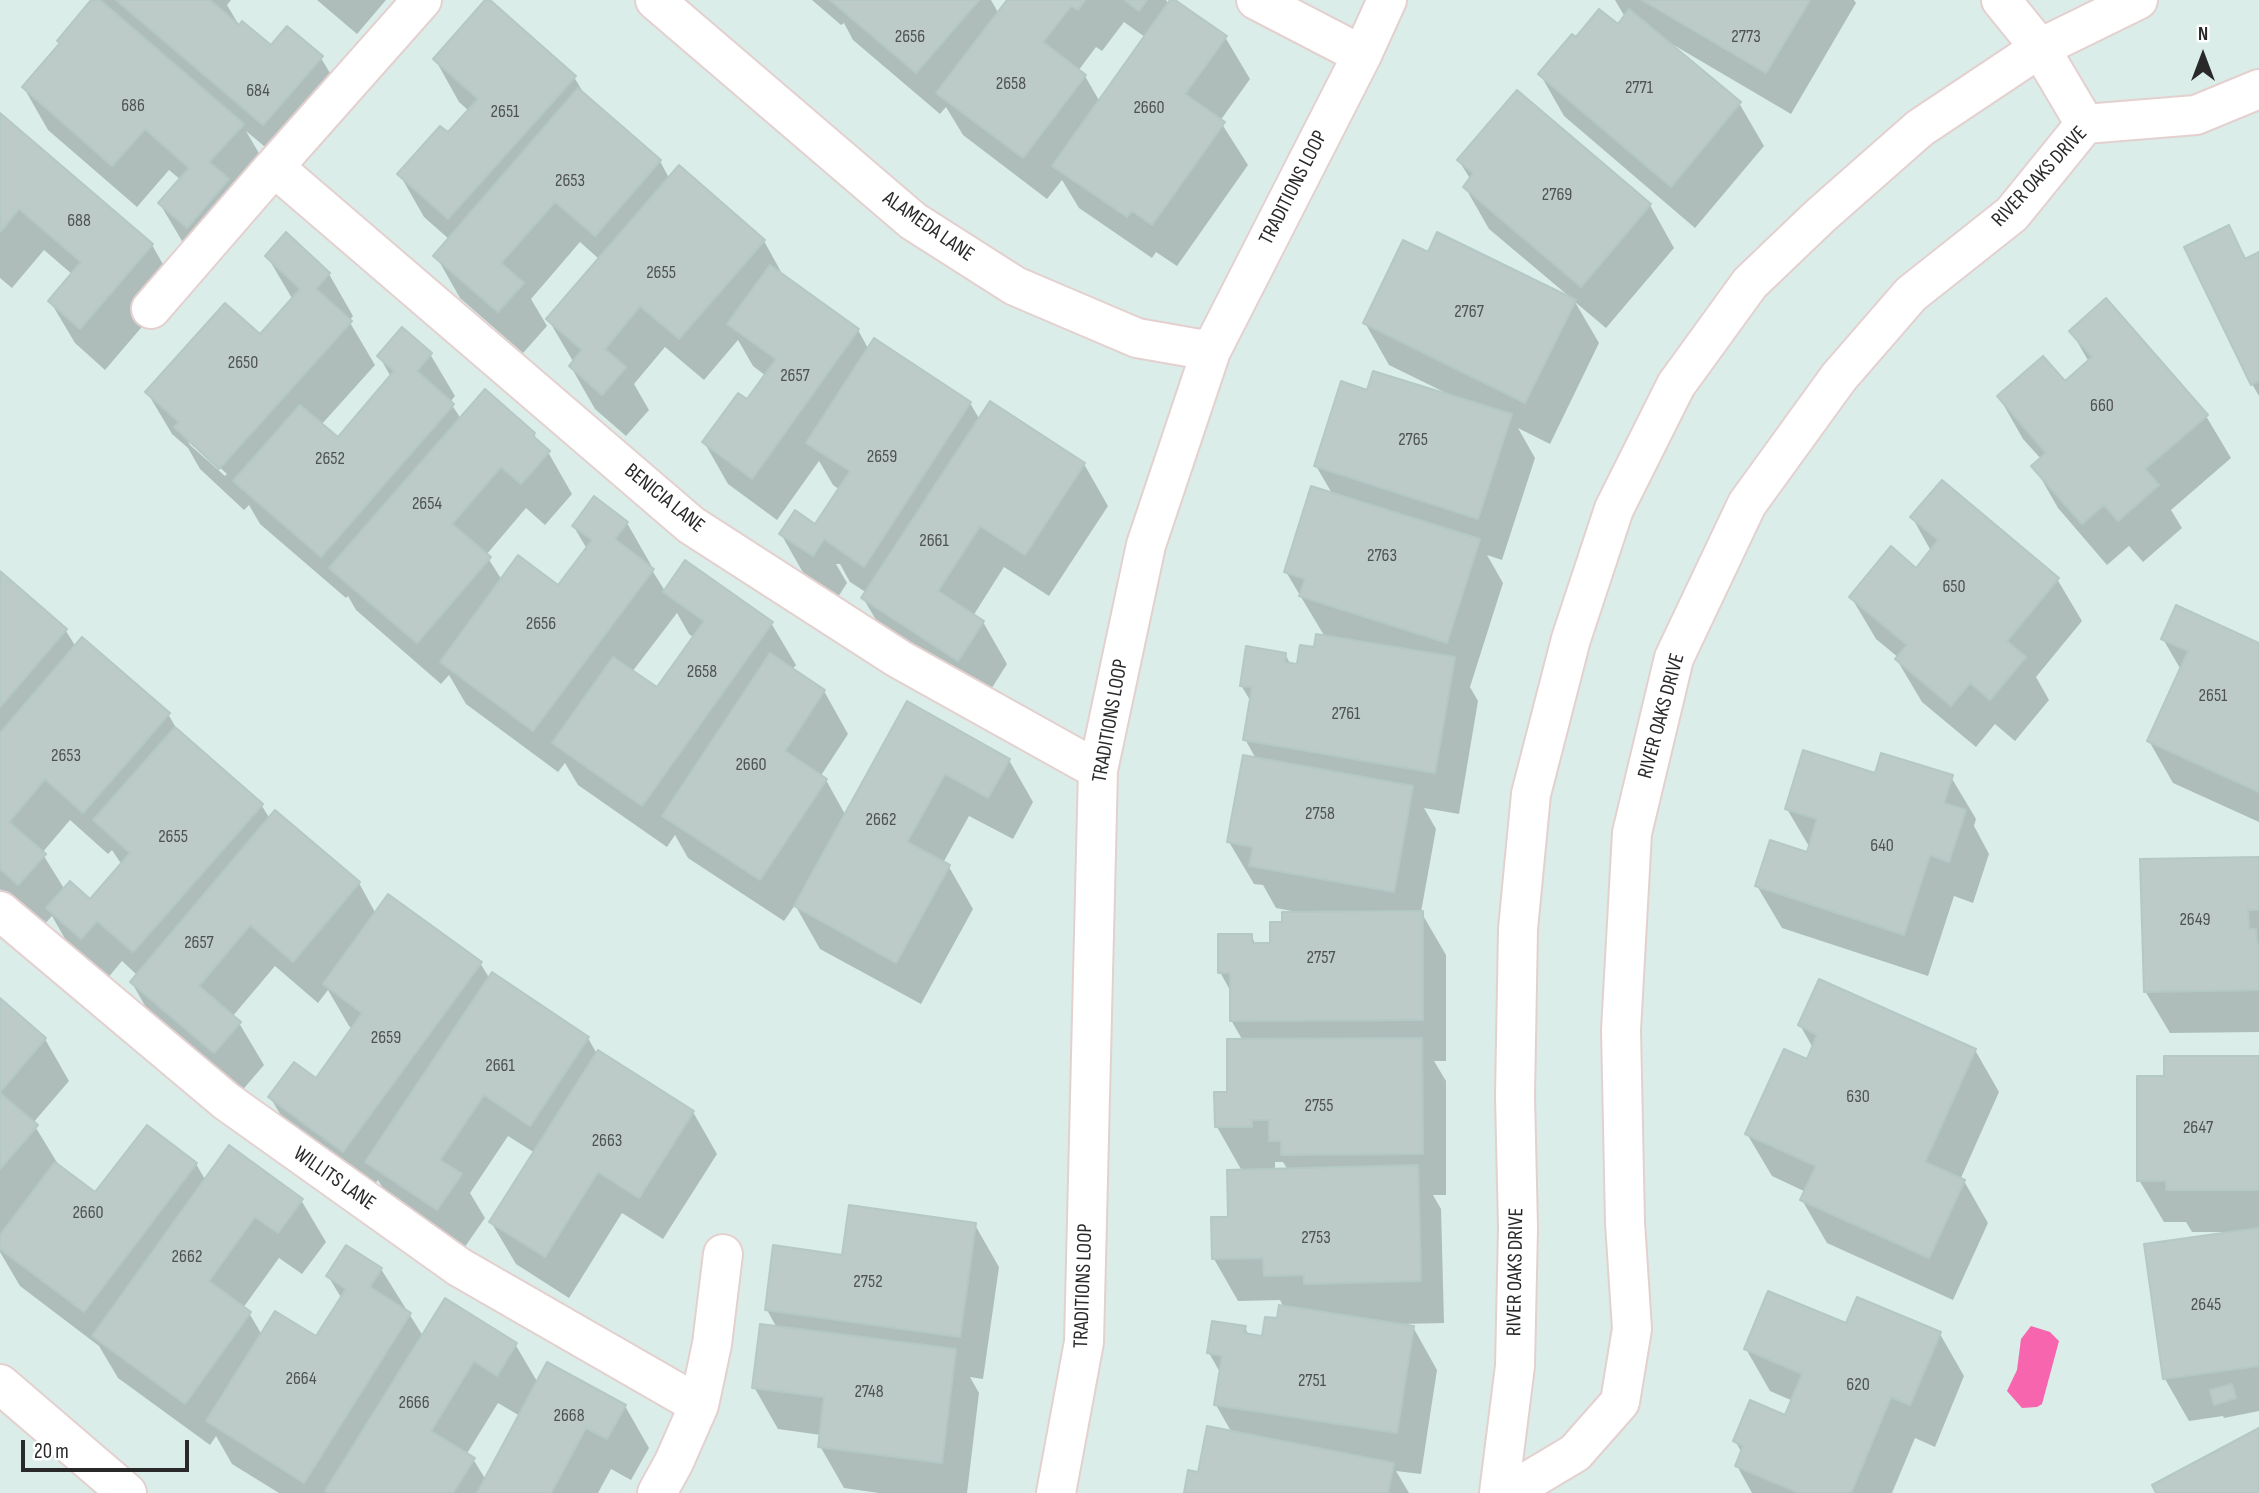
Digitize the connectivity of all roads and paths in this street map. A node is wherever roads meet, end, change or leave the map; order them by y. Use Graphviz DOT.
graph roads {
  1 [pos="422,0"];
  2 [pos="655,0"];
  3 [pos="1256,0"];
  4 [pos="1387,0"];
  5 [pos="2001,0"];
  6 [pos="2138,0"];
  7 [pos="2040,48"];
  8 [pos="1362,55"];
  9 [pos="2259,89"];
  10 [pos="2085,124"];
  11 [pos="274,167"];
  12 [pos="151,309"];
  13 [pos="1210,351"];
  14 [pos="1098,770"];
  15 [pos="0,911"];
  16 [pos="723,1254"];
  17 [pos="0,1384"];
  18 [pos="699,1405"];
  19 [pos="127,1493"];
  20 [pos="657,1493"];
  21 [pos="1056,1493"];
  22 [pos="1499,1493"];
  23 [pos="1508,1493"];
  1 -- 11 [label="street"];
  2 -- 13 [label="street, ALAMEDA LANE"];
  3 -- 8 [label="street"];
  4 -- 8 [label="street, TRADITIONS LOOP"];
  5 -- 7 [label="street"];
  6 -- 7 [label="street, RIVER OAKS DRIVE"];
  7 -- 10 [label="street"];
  7 -- 22 [label="street, RIVER OAKS DRIVE"];
  8 -- 13 [label="street, TRADITIONS LOOP"];
  9 -- 10 [label="street, RIVER OAKS DRIVE"];
  10 -- 23 [label="street, RIVER OAKS DRIVE"];
  11 -- 12 [label="street"];
  11 -- 14 [label="street, BENICIA LANE"];
  13 -- 14 [label="street, TRADITIONS LOOP"];
  14 -- 21 [label="street, TRADITIONS LOOP"];
  15 -- 18 [label="street, WILLITS LANE"];
  16 -- 18 [label="street"];
  17 -- 19 [label="street"];
  18 -- 20 [label="street"];
}
